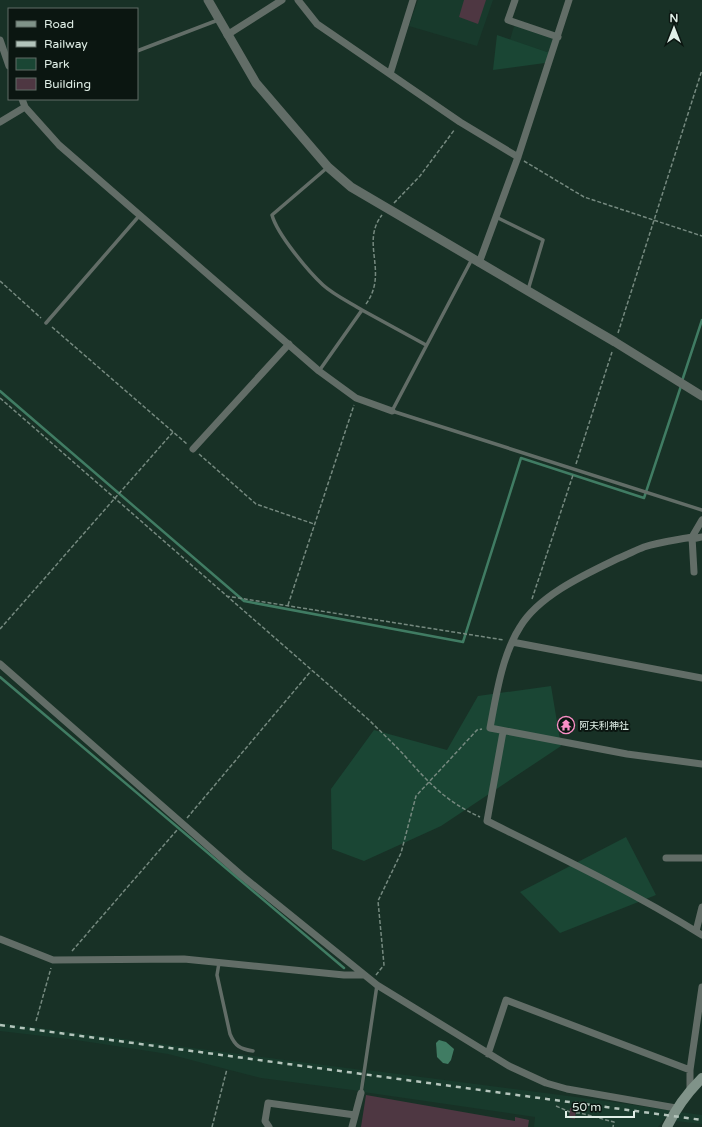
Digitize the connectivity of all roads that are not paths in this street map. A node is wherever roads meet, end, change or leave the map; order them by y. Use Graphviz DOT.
graph roads {
  1 [pos="208,0"];
  2 [pos="282,0"];
  3 [pos="298,0"];
  4 [pos="413,0"];
  5 [pos="515,0"];
  6 [pos="569,0"];
  7 [pos="218,20"];
  8 [pos="227,35"];
  9 [pos="558,37"];
  10 [pos="0,40"];
  11 [pos="138,51"];
  12 [pos="8,63"];
  13 [pos="390,74"];
  14 [pos="22,100"];
  15 [pos="25,107"];
  16 [pos="0,122"];
  17 [pos="518,157"];
  18 [pos="328,167"];
  19 [pos="139,216"];
  20 [pos="496,217"];
  21 [pos="476,261"];
  22 [pos="528,292"];
  23 [pos="362,310"];
  24 [pos="46,323"];
  25 [pos="289,344"];
  26 [pos="426,345"];
  27 [pos="319,371"];
  28 [pos="702,396"];
  29 [pos="392,411"];
  30 [pos="193,449"];
  31 [pos="702,510"];
  32 [pos="702,520"];
  33 [pos="702,537"];
  34 [pos="692,538"];
  35 [pos="694,572"];
  36 [pos="512,642"];
  37 [pos="0,664"];
  38 [pos="702,678"];
  39 [pos="503,732"];
  40 [pos="702,764"];
  41 [pos="666,858"];
  42 [pos="702,858"];
  43 [pos="702,907"];
  44 [pos="699,933"];
  45 [pos="0,939"];
  46 [pos="219,962"];
  47 [pos="362,975"];
  48 [pos="374,983"];
  49 [pos="702,987"];
  50 [pos="253,1051"];
  51 [pos="488,1054"];
  52 [pos="690,1070"];
  53 [pos="702,1078"];
  54 [pos="690,1089"];
  55 [pos="361,1093"];
  56 [pos="676,1108"];
  57 [pos="354,1115"];
  58 [pos="269,1127"];
  59 [pos="352,1127"];
  60 [pos="667,1127"];
  1 -- 7 [label="street"];
  2 -- 8 [label="street"];
  3 -- 13 [label="street"];
  4 -- 13 [label="street"];
  5 -- 9 [label="street"];
  6 -- 9 [label="street"];
  7 -- 8 [label="street"];
  7 -- 11 [label="lane"];
  8 -- 18 [label="street"];
  9 -- 17 [label="street"];
  10 -- 12 [label="street"];
  13 -- 17 [label="street"];
  14 -- 15 [label="street"];
  15 -- 16 [label="street"];
  15 -- 19 [label="street"];
  17 -- 20 [label="street"];
  18 -- 21 [label="street"];
  18 -- 23 [label="lane"];
  19 -- 24 [label="lane"];
  19 -- 25 [label="street"];
  20 -- 21 [label="street"];
  20 -- 22 [label="lane"];
  21 -- 22 [label="street"];
  21 -- 26 [label="lane"];
  22 -- 28 [label="street"];
  23 -- 26 [label="lane"];
  23 -- 27 [label="lane"];
  25 -- 27 [label="street"];
  25 -- 30 [label="street"];
  26 -- 29 [label="lane"];
  27 -- 29 [label="street"];
  29 -- 31 [label="lane"];
  32 -- 34 [label="street"];
  33 -- 34 [label="street"];
  34 -- 35 [label="street"];
  34 -- 36 [label="street"];
  36 -- 38 [label="street"];
  36 -- 39 [label="street"];
  37 -- 47 [label="street"];
  39 -- 40 [label="street"];
  39 -- 44 [label="street"];
  41 -- 42 [label="street"];
  43 -- 44 [label="street"];
  45 -- 46 [label="street"];
  46 -- 47 [label="street"];
  46 -- 50 [label="lane"];
  47 -- 48 [label="street"];
  48 -- 51 [label="street"];
  48 -- 55 [label="lane"];
  49 -- 52 [label="street"];
  51 -- 52 [label="street"];
  51 -- 56 [label="street"];
  52 -- 54 [label="street"];
  53 -- 54 [label="main road"];
  54 -- 56 [label="main road"];
  55 -- 57 [label="street"];
  56 -- 60 [label="main road"];
  57 -- 58 [label="street"];
  57 -- 59 [label="street"];
}
